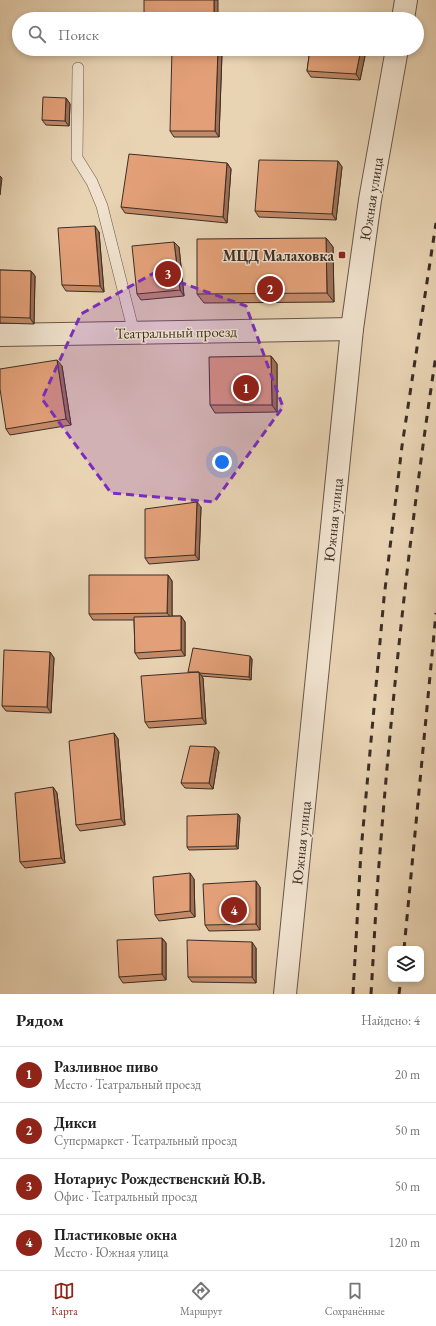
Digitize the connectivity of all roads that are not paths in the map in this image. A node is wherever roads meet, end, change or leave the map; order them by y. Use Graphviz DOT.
graph roads {
  1 [pos="406,0"];
  2 [pos="404,12"];
  3 [pos="397,56"];
  4 [pos="78,68"];
  5 [pos="352,329"];
  6 [pos="134,333"];
  7 [pos="0,335"];
  8 [pos="285,994"];
  1 -- 2 [label="street"];
  3 -- 5 [label="street, Южная улица"];
  4 -- 6 [label="lane"];
  5 -- 6 [label="street, Театральный проезд"];
  5 -- 8 [label="street, Южная улица"];
  6 -- 7 [label="street, Театральный проезд"];
}
